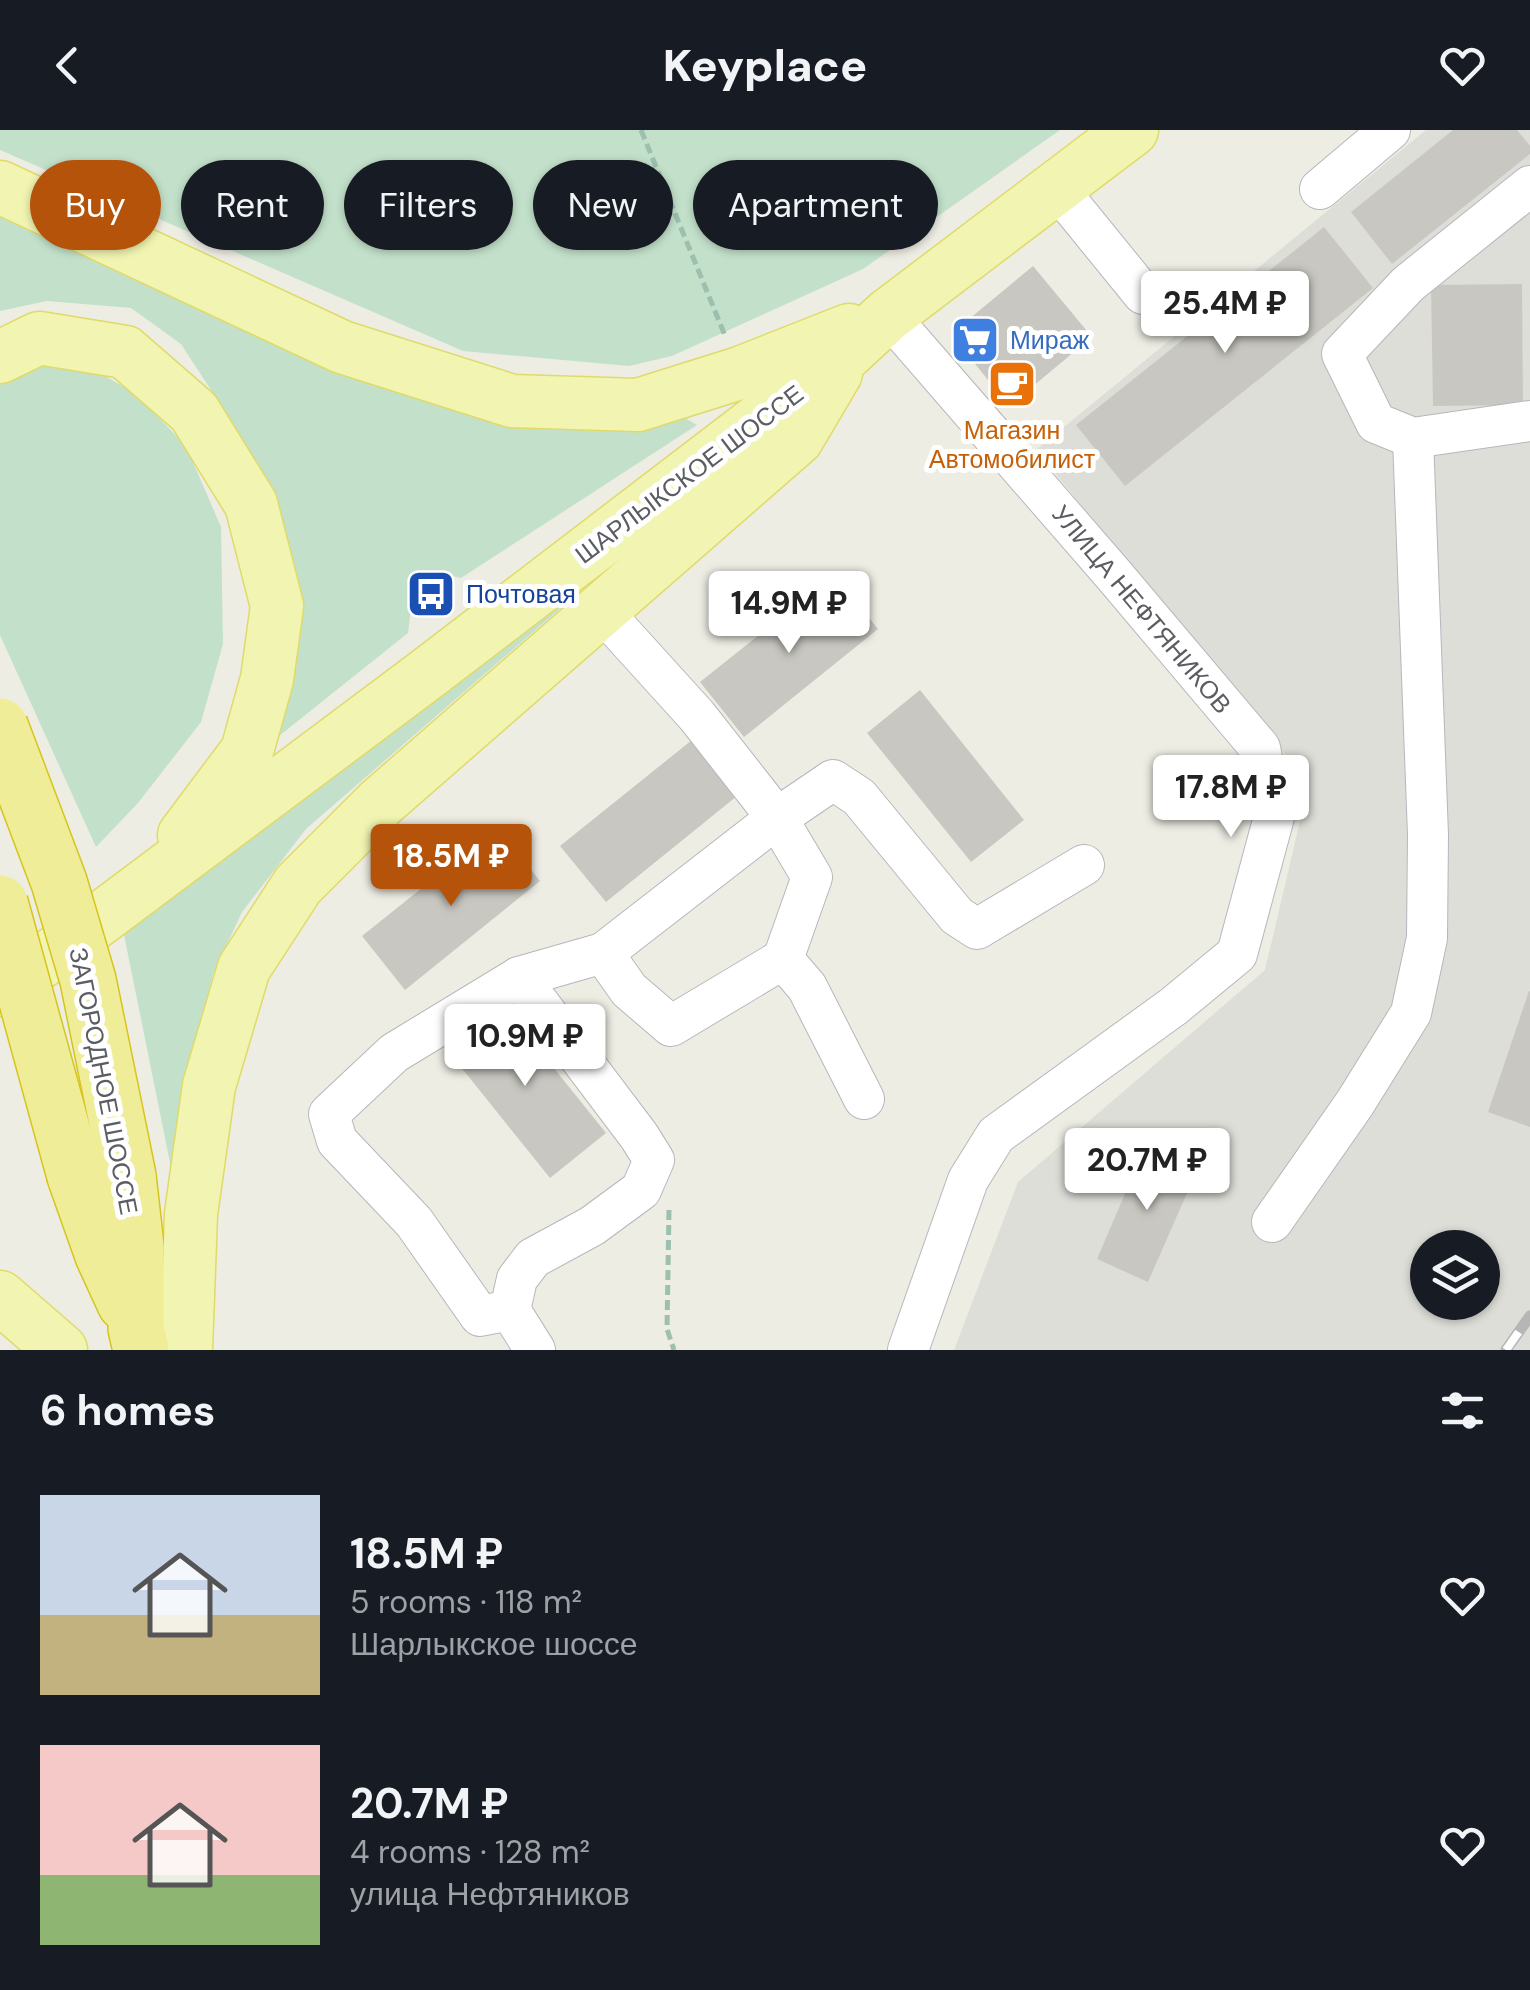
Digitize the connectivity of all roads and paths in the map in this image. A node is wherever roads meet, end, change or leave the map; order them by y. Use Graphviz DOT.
graph roads {
  1 [pos="640,130"];
  2 [pos="1132,130"];
  3 [pos="1390,130"];
  4 [pos="1530,186"];
  5 [pos="0,187"];
  6 [pos="1056,187"];
  7 [pos="1320,189"];
  8 [pos="1143,294"];
  9 [pos="888,314"];
  10 [pos="848,352"];
  11 [pos="0,357"];
  12 [pos="740,373"];
  13 [pos="1530,421"];
  14 [pos="1412,438"];
  15 [pos="600,609"];
  16 [pos="0,726"];
  17 [pos="777,818"];
  18 [pos="1084,865"];
  19 [pos="141,889"];
  20 [pos="0,903"];
  21 [pos="603,953"];
  22 [pos="783,959"];
  23 [pos="519,977"];
  24 [pos="0,990"];
  25 [pos="864,1100"];
  26 [pos="654,1160"];
  27 [pos="101,1176"];
  28 [pos="1272,1222"];
  29 [pos="0,1297"];
  30 [pos="510,1310"];
  31 [pos="138,1339"];
  32 [pos="62,1350"];
  33 [pos="186,1350"];
  34 [pos="535,1350"];
  35 [pos="674,1350"];
  36 [pos="908,1350"];
  1 -- 12 [label="path"];
  2 -- 6 [label="main road, ШАРЛЫКСКОЕ ШОССЕ"];
  3 -- 7 [label="street"];
  4 -- 14 [label="street"];
  5 -- 12 [label="main road"];
  6 -- 8 [label="street"];
  6 -- 9 [label="main road, ШАРЛЫКСКОЕ ШОССЕ"];
  9 -- 10 [label="main road, ШАРЛЫКСКОЕ ШОССЕ"];
  9 -- 12 [label="main road"];
  9 -- 36 [label="street, УЛИЦА НЕФТЯНИКОВ"];
  10 -- 15 [label="main road"];
  10 -- 19 [label="main road, ШАРЛЫКСКОЕ ШОССЕ"];
  11 -- 19 [label="main road"];
  13 -- 14 [label="street"];
  14 -- 28 [label="street"];
  15 -- 17 [label="street"];
  15 -- 33 [label="main road"];
  16 -- 27 [label="highway, ЗАГОРОДНОЕ ШОССЕ, bridge"];
  17 -- 18 [label="street"];
  17 -- 21 [label="street"];
  17 -- 22 [label="street"];
  19 -- 24 [label="main road, ШАРЛЫКСКОЕ ШОССЕ"];
  20 -- 27 [label="highway, ЗАГОРОДНОЕ ШОССЕ, bridge"];
  21 -- 22 [label="street"];
  21 -- 23 [label="street"];
  22 -- 25 [label="street"];
  23 -- 26 [label="street"];
  23 -- 30 [label="street"];
  26 -- 30 [label="street"];
  26 -- 35 [label="path"];
  27 -- 31 [label="highway, ЗАГОРОДНОЕ ШОССЕ"];
  29 -- 32 [label="main road"];
  30 -- 34 [label="street"];
}
